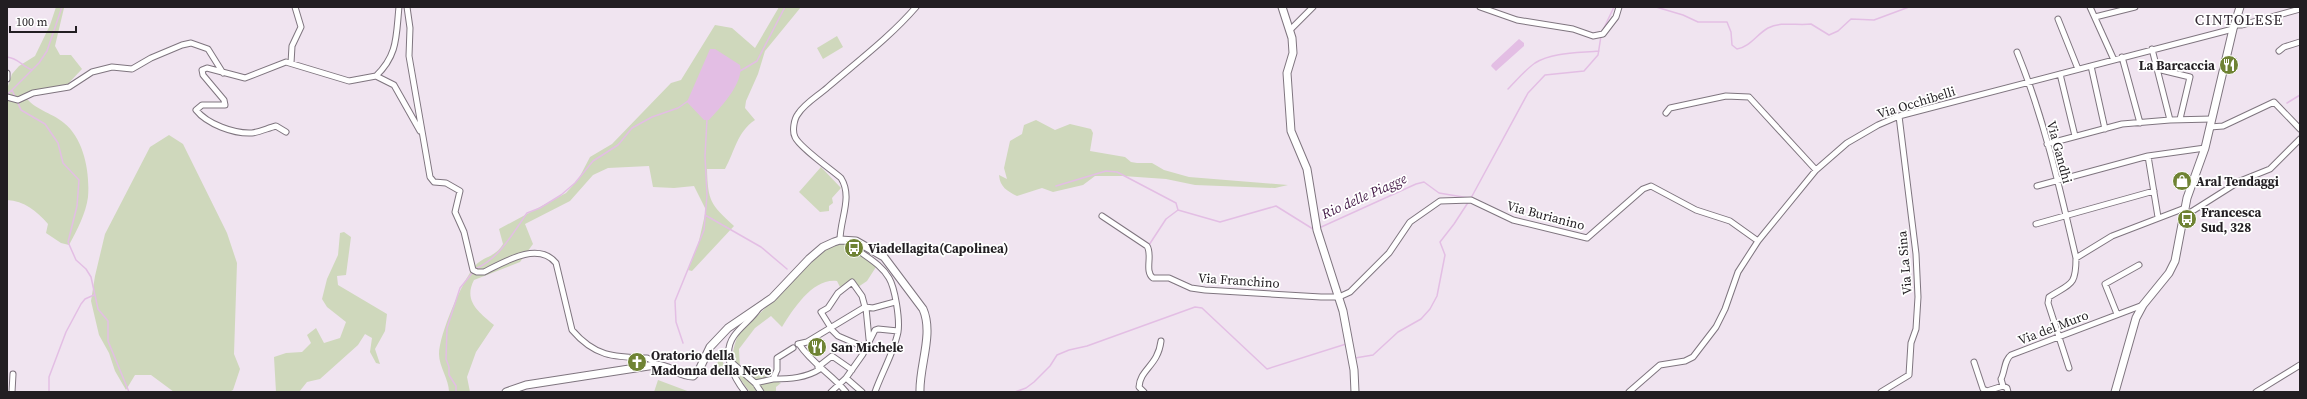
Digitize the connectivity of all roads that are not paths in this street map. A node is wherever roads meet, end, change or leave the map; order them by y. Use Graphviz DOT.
graph roads {
  1 [pos="295,7"];
  2 [pos="399,7"];
  3 [pos="407,7"];
  4 [pos="916,7"];
  5 [pos="1282,7"];
  6 [pos="1313,7"];
  7 [pos="1480,7"];
  8 [pos="1619,7"];
  9 [pos="2090,7"];
  10 [pos="2135,7"];
  11 [pos="2240,7"];
  12 [pos="2300,9"];
  13 [pos="2095,17"];
  14 [pos="2058,19"];
  15 [pos="2233,27"];
  16 [pos="1290,30"];
  17 [pos="2300,42"];
  18 [pos="2152,49"];
  19 [pos="2279,51"];
  20 [pos="2017,52"];
  21 [pos="2122,57"];
  22 [pos="2114,60"];
  23 [pos="291,63"];
  24 [pos="2091,66"];
  25 [pos="2157,69"];
  26 [pos="2078,70"];
  27 [pos="7,73"];
  28 [pos="223,73"];
  29 [pos="2060,74"];
  30 [pos="376,76"];
  31 [pos="7,79"];
  32 [pos="2029,81"];
  33 [pos="7,97"];
  34 [pos="1666,113"];
  35 [pos="1899,116"];
  36 [pos="2180,119"];
  37 [pos="2170,120"];
  38 [pos="2140,123"];
  39 [pos="2211,123"];
  40 [pos="2105,128"];
  41 [pos="2300,129"];
  42 [pos="286,132"];
  43 [pos="423,135"];
  44 [pos="2075,136"];
  45 [pos="2300,139"];
  46 [pos="2047,144"];
  47 [pos="2205,148"];
  48 [pos="2148,156"];
  49 [pos="1816,170"];
  50 [pos="2056,180"];
  51 [pos="2037,186"];
  52 [pos="2154,191"];
  53 [pos="2185,208"];
  54 [pos="2066,215"];
  55 [pos="1102,216"];
  56 [pos="2158,217"];
  57 [pos="2184,217"];
  58 [pos="2036,224"];
  59 [pos="840,240"];
  60 [pos="856,241"];
  61 [pos="1758,241"];
  62 [pos="2076,258"];
  63 [pos="2139,265"];
  64 [pos="1339,297"];
  65 [pos="896,302"];
  66 [pos="2143,305"];
  67 [pos="866,307"];
  68 [pos="760,308"];
  69 [pos="2117,314"];
  70 [pos="830,329"];
  71 [pos="898,331"];
  72 [pos="2059,336"];
  73 [pos="870,340"];
  74 [pos="1161,341"];
  75 [pos="797,345"];
  76 [pos="866,348"];
  77 [pos="730,361"];
  78 [pos="1974,362"];
  79 [pos="659,365"];
  80 [pos="2300,365"];
  81 [pos="819,368"];
  82 [pos="2069,368"];
  83 [pos="852,370"];
  84 [pos="13,374"];
  85 [pos="846,378"];
  86 [pos="773,379"];
  87 [pos="755,383"];
  88 [pos="841,385"];
  89 [pos="2003,386"];
  90 [pos="12,392"];
  91 [pos="506,392"];
  92 [pos="745,392"];
  93 [pos="760,392"];
  94 [pos="832,392"];
  95 [pos="846,392"];
  96 [pos="862,392"];
  97 [pos="875,392"];
  98 [pos="920,392"];
  99 [pos="1144,392"];
  100 [pos="1355,392"];
  101 [pos="1630,392"];
  102 [pos="1881,392"];
  103 [pos="2008,392"];
  104 [pos="2115,392"];
  105 [pos="2256,392"];
  1 -- 23 [label="street"];
  2 -- 30 [label="street"];
  3 -- 43 [label="street"];
  4 -- 59 [label="street"];
  5 -- 16 [label="street"];
  6 -- 16 [label="street"];
  7 -- 8 [label="street"];
  9 -- 13 [label="street"];
  10 -- 13 [label="street"];
  11 -- 15 [label="street"];
  12 -- 15 [label="street, Via Occhibelli"];
  13 -- 22 [label="street"];
  14 -- 26 [label="street"];
  15 -- 18 [label="street, Via Occhibelli"];
  15 -- 39 [label="street"];
  16 -- 64 [label="street"];
  17 -- 19 [label="street"];
  18 -- 21 [label="street, Via Occhibelli"];
  18 -- 25 [label="street"];
  20 -- 32 [label="street, Via Gandhi"];
  21 -- 22 [label="street, Via Occhibelli"];
  21 -- 38 [label="street"];
  22 -- 24 [label="street, Via Occhibelli"];
  23 -- 28 [label="street"];
  23 -- 30 [label="street"];
  24 -- 26 [label="street, Via Occhibelli"];
  24 -- 40 [label="street"];
  25 -- 36 [label="street"];
  25 -- 37 [label="street"];
  26 -- 29 [label="street, Via Occhibelli"];
  27 -- 31 [label="street"];
  28 -- 33 [label="street"];
  28 -- 42 [label="street"];
  29 -- 32 [label="street, Via Occhibelli"];
  29 -- 44 [label="street"];
  30 -- 43 [label="street"];
  32 -- 35 [label="street, Via Occhibelli"];
  32 -- 46 [label="street, Via Gandhi"];
  34 -- 49 [label="street"];
  35 -- 49 [label="street, Via Occhibelli"];
  35 -- 102 [label="street, Via La Sina"];
  36 -- 37 [label="street"];
  36 -- 39 [label="street"];
  37 -- 38 [label="street"];
  38 -- 40 [label="street"];
  39 -- 41 [label="street"];
  39 -- 47 [label="street"];
  40 -- 44 [label="street"];
  43 -- 79 [label="street"];
  44 -- 46 [label="street"];
  45 -- 57 [label="street"];
  46 -- 50 [label="street, Via Gandhi"];
  47 -- 48 [label="street"];
  47 -- 53 [label="street"];
  48 -- 50 [label="street"];
  48 -- 52 [label="street"];
  49 -- 61 [label="street, Via Occhibelli"];
  50 -- 51 [label="street"];
  50 -- 54 [label="street, Via Gandhi"];
  52 -- 54 [label="street"];
  52 -- 56 [label="street"];
  53 -- 56 [label="street"];
  53 -- 57 [label="street"];
  54 -- 58 [label="street"];
  54 -- 62 [label="street, Via Gandhi"];
  55 -- 64 [label="street, Via Franchino"];
  56 -- 62 [label="street"];
  57 -- 66 [label="street"];
  59 -- 60 [label="street"];
  59 -- 68 [label="street"];
  60 -- 65 [label="street"];
  60 -- 98 [label="street"];
  61 -- 64 [label="street, Via Burianino"];
  61 -- 101 [label="street, Via Occhibelli"];
  62 -- 72 [label="street, Via Gandhi"];
  63 -- 69 [label="street"];
  64 -- 100 [label="street"];
  65 -- 67 [label="street"];
  65 -- 71 [label="street"];
  66 -- 69 [label="street, Via del Muro"];
  66 -- 104 [label="street"];
  67 -- 70 [label="street"];
  67 -- 70 [label="street"];
  67 -- 73 [label="street"];
  68 -- 77 [label="street"];
  68 -- 79 [label="street"];
  69 -- 72 [label="street, Via del Muro"];
  70 -- 75 [label="street"];
  70 -- 76 [label="street"];
  71 -- 73 [label="street"];
  71 -- 97 [label="street"];
  72 -- 82 [label="street"];
  72 -- 89 [label="street, Via del Muro"];
  73 -- 76 [label="street"];
  74 -- 99 [label="street"];
  75 -- 81 [label="street"];
  75 -- 86 [label="street"];
  76 -- 83 [label="street"];
  77 -- 87 [label="street"];
  77 -- 92 [label="street"];
  78 -- 89 [label="street"];
  79 -- 91 [label="street"];
  80 -- 105 [label="street"];
  81 -- 83 [label="street"];
  81 -- 86 [label="street"];
  81 -- 88 [label="street"];
  83 -- 85 [label="street"];
  84 -- 90 [label="street"];
  85 -- 88 [label="street"];
  85 -- 96 [label="street"];
  86 -- 87 [label="street"];
  87 -- 93 [label="street"];
  88 -- 94 [label="street"];
  88 -- 95 [label="street"];
  89 -- 103 [label="street"];
}
